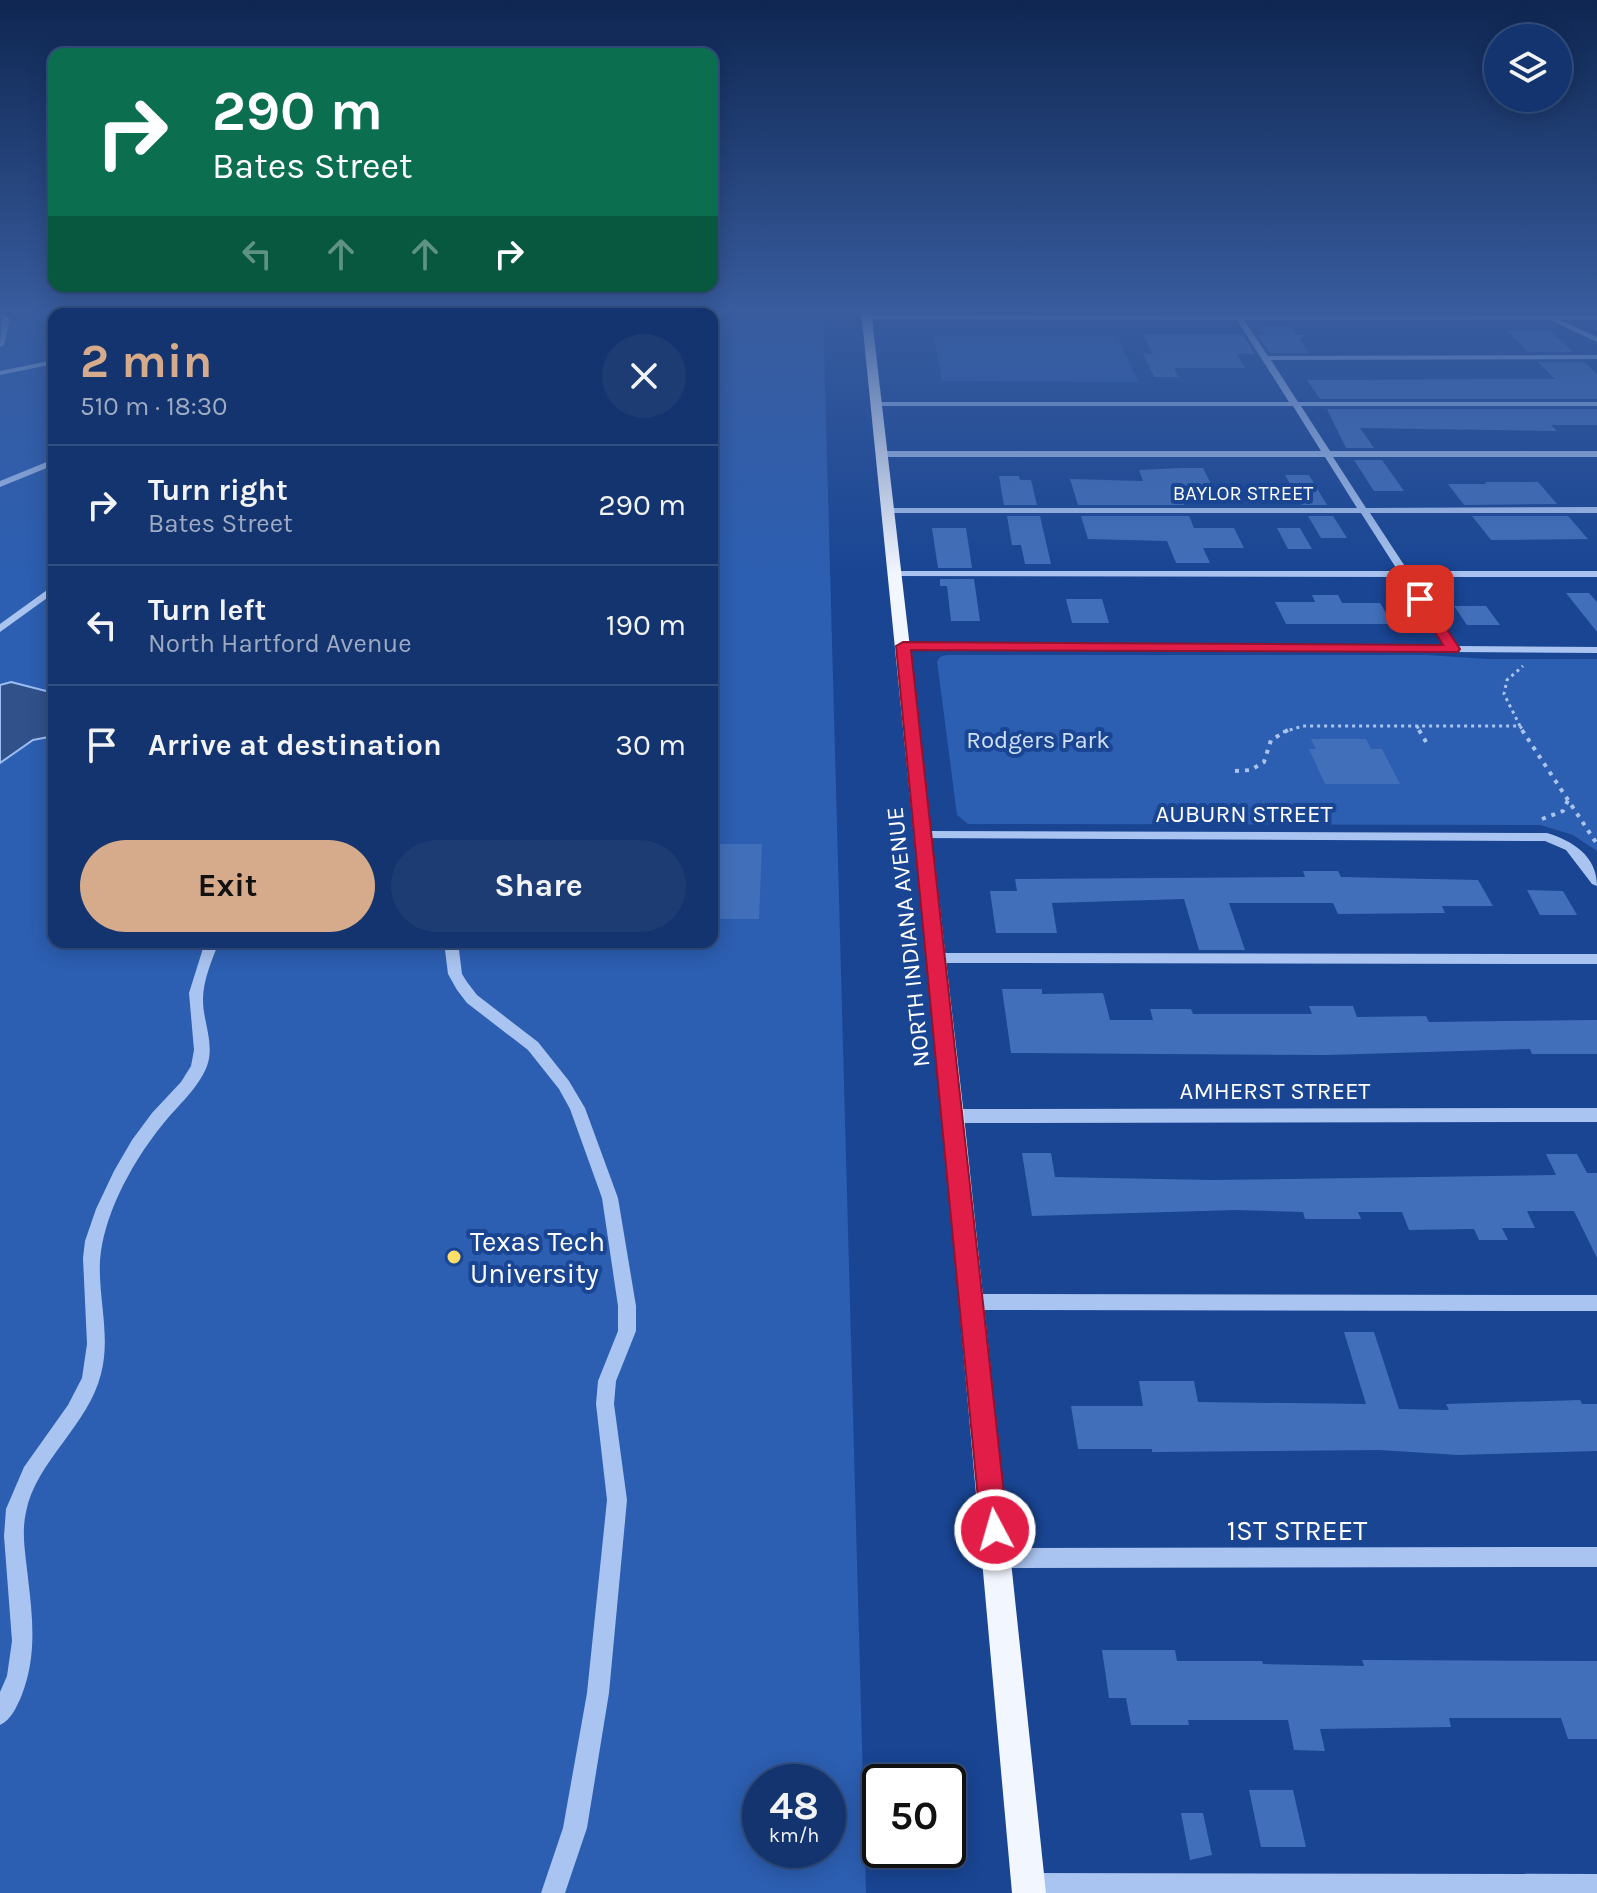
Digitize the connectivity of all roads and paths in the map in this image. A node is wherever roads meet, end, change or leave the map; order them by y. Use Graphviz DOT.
graph roads {
  1 [pos="876,398"];
  2 [pos="1292,398"];
  3 [pos="877,404"];
  4 [pos="1597,404"];
  5 [pos="1296,405"];
  6 [pos="882,454"];
  7 [pos="1327,454"];
  8 [pos="1597,454"];
  9 [pos="48,464"];
  10 [pos="0,484"];
  11 [pos="1364,510"];
  12 [pos="1597,510"];
  13 [pos="889,511"];
  14 [pos="896,574"];
  15 [pos="1404,574"];
  16 [pos="1597,574"];
  17 [pos="48,593"];
  18 [pos="0,629"];
  19 [pos="903,646"];
  20 [pos="1453,649"];
  21 [pos="1597,650"];
  22 [pos="1532,663"];
  23 [pos="1417,726"];
  24 [pos="1520,726"];
  25 [pos="1429,747"];
  26 [pos="1235,771"];
  27 [pos="1568,800"];
  28 [pos="1541,819"];
  29 [pos="923,835"];
  30 [pos="1597,844"];
  31 [pos="1597,881"];
  32 [pos="210,948"];
  33 [pos="452,948"];
  34 [pos="936,958"];
  35 [pos="1597,959"];
  36 [pos="1597,1115"];
  37 [pos="953,1116"];
  38 [pos="972,1302"];
  39 [pos="1597,1303"];
  40 [pos="1597,1557"];
  41 [pos="998,1558"];
  42 [pos="0,1714"];
  43 [pos="1597,1886"];
  44 [pos="1028,1889"];
  45 [pos="553,1893"];
  1 -- 3 [label="main road, NORTH INDIANA AVENUE"];
  2 -- 5 [label="street"];
  3 -- 5 [label="street"];
  3 -- 6 [label="main road, NORTH INDIANA AVENUE"];
  4 -- 5 [label="street"];
  5 -- 7 [label="street"];
  6 -- 7 [label="street"];
  6 -- 13 [label="main road, NORTH INDIANA AVENUE"];
  7 -- 8 [label="street"];
  7 -- 11 [label="street"];
  9 -- 10 [label="street"];
  11 -- 12 [label="street, BAYLOR STREET"];
  11 -- 13 [label="street, BAYLOR STREET"];
  11 -- 15 [label="street"];
  13 -- 14 [label="main road, NORTH INDIANA AVENUE"];
  14 -- 15 [label="street"];
  14 -- 19 [label="main road, NORTH INDIANA AVENUE"];
  15 -- 16 [label="street"];
  15 -- 20 [label="street"];
  17 -- 18 [label="street"];
  19 -- 20 [label="street"];
  19 -- 29 [label="main road, NORTH INDIANA AVENUE"];
  20 -- 21 [label="street"];
  22 -- 24 [label="path"];
  23 -- 24 [label="path"];
  23 -- 25 [label="path"];
  23 -- 26 [label="path"];
  24 -- 27 [label="path"];
  27 -- 28 [label="path"];
  27 -- 30 [label="path"];
  29 -- 31 [label="street, AUBURN STREET"];
  29 -- 34 [label="main road, NORTH INDIANA AVENUE"];
  32 -- 42 [label="street"];
  33 -- 45 [label="street"];
  34 -- 35 [label="street"];
  34 -- 37 [label="main road, NORTH INDIANA AVENUE"];
  36 -- 37 [label="street, AMHERST STREET"];
  37 -- 38 [label="main road, NORTH INDIANA AVENUE"];
  38 -- 39 [label="street"];
  38 -- 41 [label="main road, NORTH INDIANA AVENUE"];
  40 -- 41 [label="street, 1ST STREET"];
  41 -- 44 [label="main road, NORTH INDIANA AVENUE"];
  43 -- 44 [label="street"];
}
